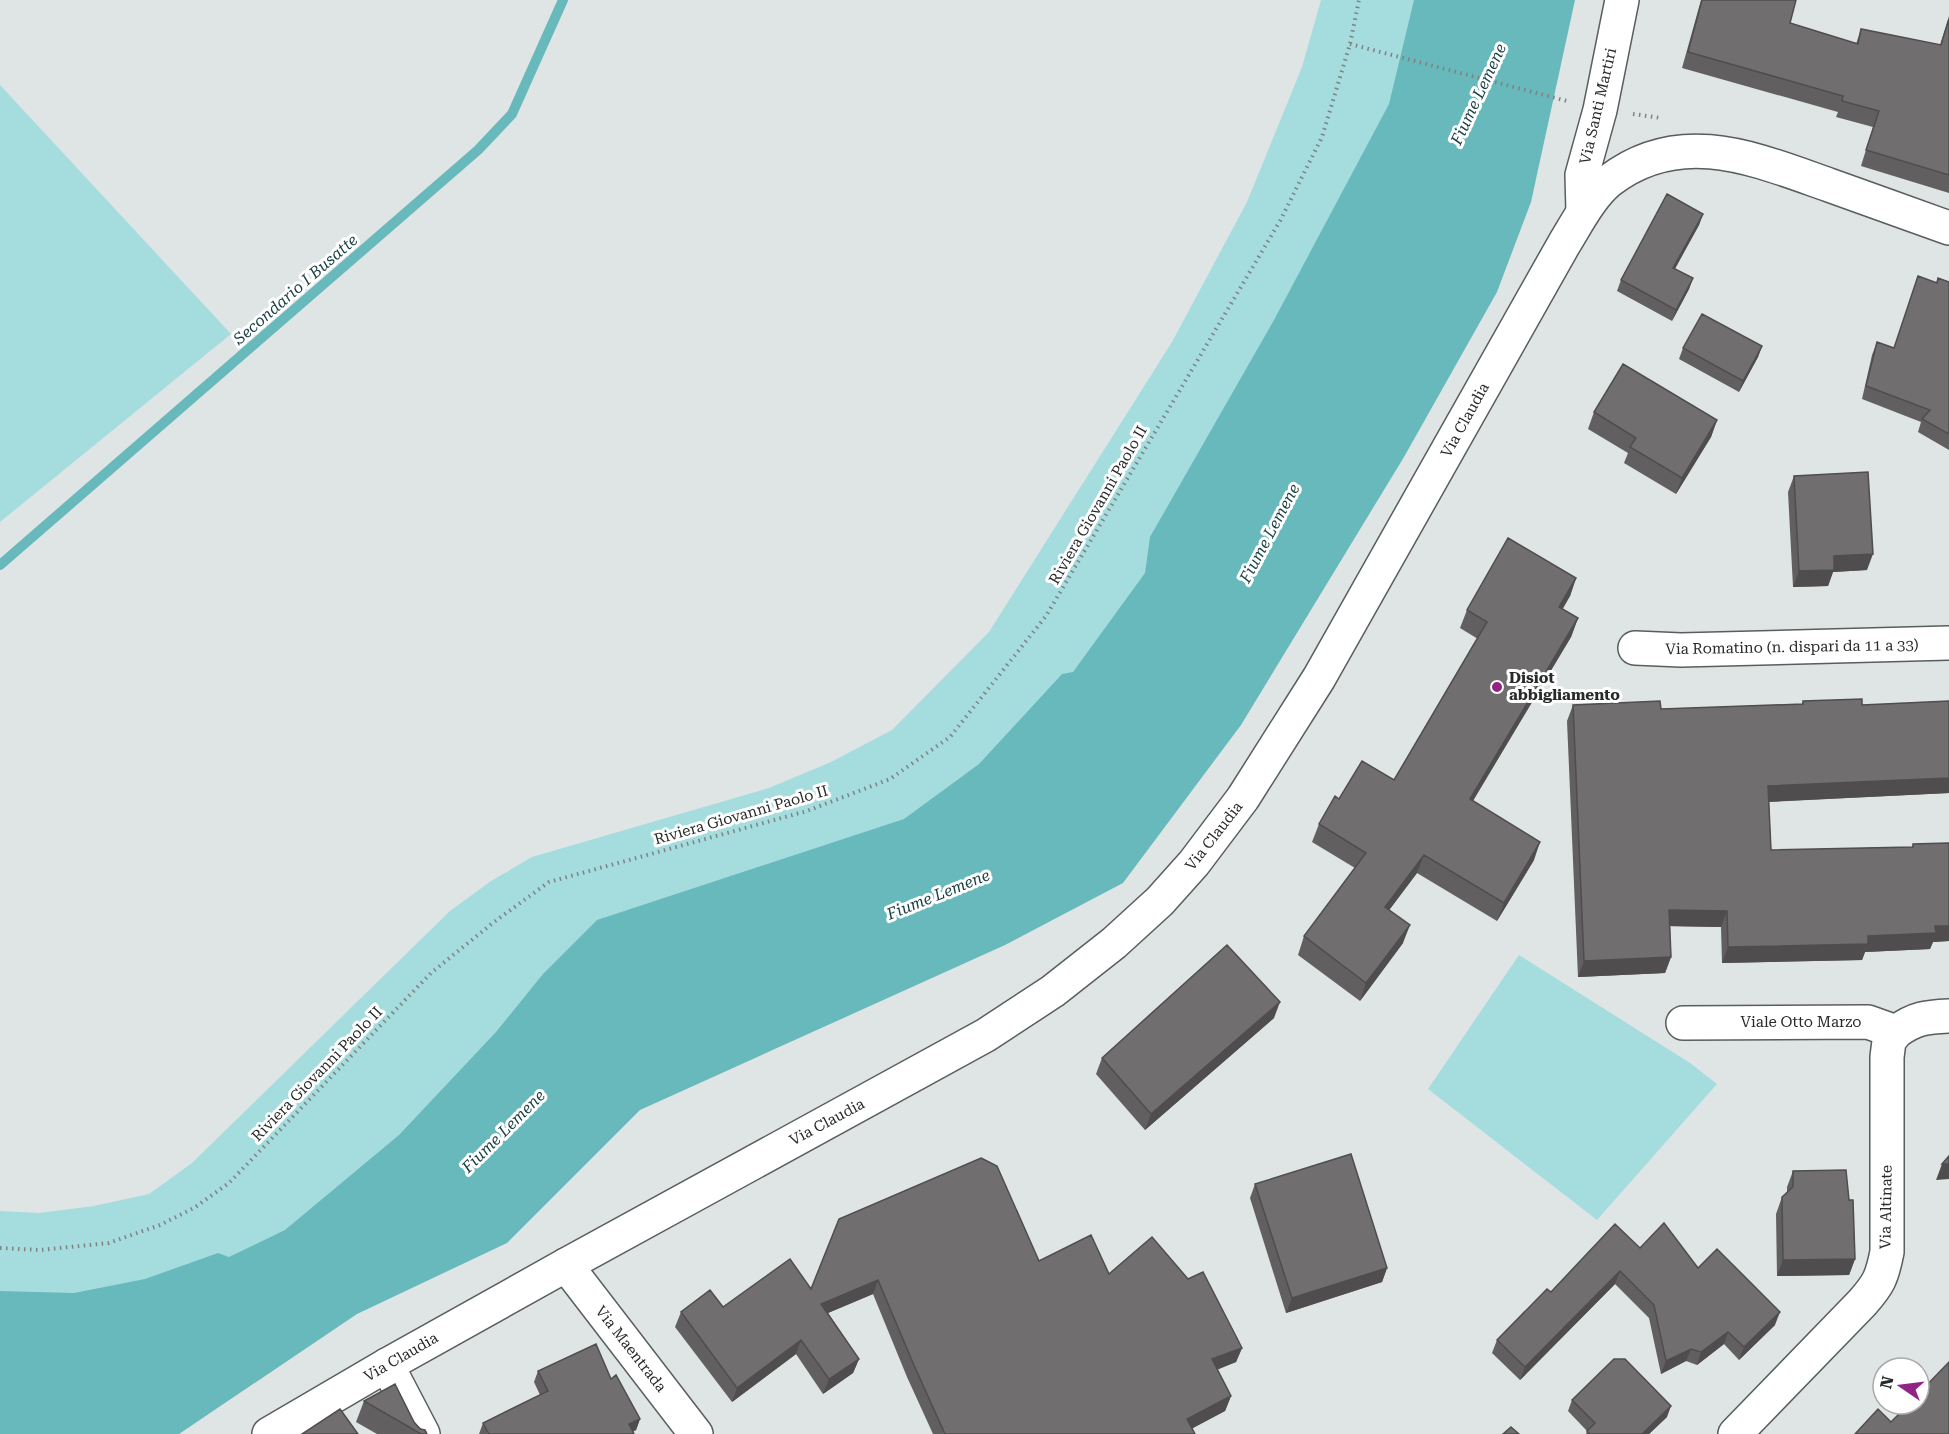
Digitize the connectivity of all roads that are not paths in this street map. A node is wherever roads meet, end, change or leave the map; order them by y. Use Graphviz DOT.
graph roads {
  1 [pos="1622,0"];
  2 [pos="1583,212"];
  3 [pos="1949,228"];
  4 [pos="1949,643"];
  5 [pos="1635,648"];
  6 [pos="1949,1016"];
  7 [pos="1683,1023"];
  8 [pos="1896,1032"];
  9 [pos="566,1265"];
  10 [pos="387,1365"];
  11 [pos="269,1434"];
  12 [pos="423,1434"];
  13 [pos="696,1434"];
  14 [pos="1735,1434"];
  1 -- 2 [label="street, Via Santi Martiri"];
  2 -- 3 [label="street, Via Claudia"];
  2 -- 9 [label="street, Via Claudia"];
  4 -- 5 [label="street, Via Romatino (n. dispari da 11 a 33)"];
  6 -- 8 [label="street"];
  7 -- 8 [label="street, Viale Otto Marzo"];
  8 -- 14 [label="street, Via Altinate"];
  9 -- 10 [label="street, Via Claudia"];
  9 -- 13 [label="street, Via Maentrada"];
  10 -- 11 [label="street, Via Claudia"];
  10 -- 12 [label="street"];
}
